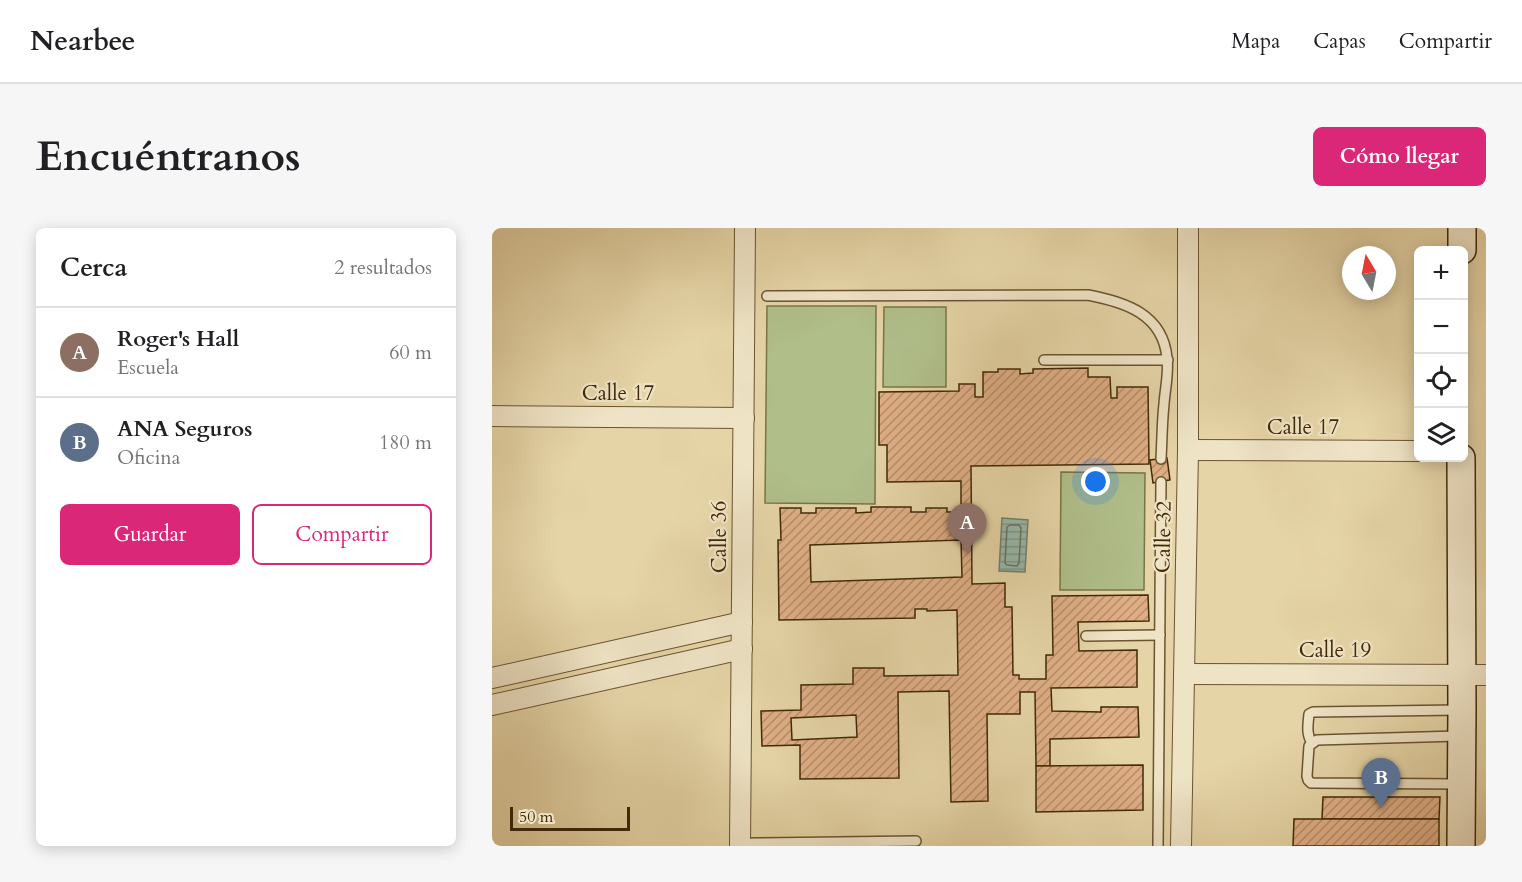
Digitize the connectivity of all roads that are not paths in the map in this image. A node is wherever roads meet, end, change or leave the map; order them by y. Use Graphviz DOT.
graph roads {
  1 [pos="745,228"];
  2 [pos="1188,228"];
  3 [pos="1462,228"];
  4 [pos="1462,246"];
  5 [pos="767,296"];
  6 [pos="1044,360"];
  7 [pos="1168,360"];
  8 [pos="492,417"];
  9 [pos="744,418"];
  10 [pos="1188,450"];
  11 [pos="1414,452"];
  12 [pos="1161,459"];
  13 [pos="1461,462"];
  14 [pos="1161,482"];
  15 [pos="742,622"];
  16 [pos="1160,635"];
  17 [pos="1086,636"];
  18 [pos="741,649"];
  19 [pos="1184,674"];
  20 [pos="1474,675"];
  21 [pos="492,678"];
  22 [pos="492,705"];
  23 [pos="1461,723"];
  24 [pos="1312,743"];
  25 [pos="1461,784"];
  26 [pos="916,841"];
  27 [pos="740,845"];
  28 [pos="1158,846"];
  29 [pos="1181,846"];
  30 [pos="1461,846"];
  1 -- 9 [label="street, Calle 36"];
  2 -- 10 [label="street, Calle 32"];
  3 -- 4 [label="main road"];
  5 -- 7 [label="lane"];
  6 -- 7 [label="lane"];
  7 -- 12 [label="lane"];
  8 -- 9 [label="street, Calle 17"];
  9 -- 15 [label="street, Calle 36"];
  10 -- 11 [label="street, Calle 17"];
  10 -- 19 [label="street, Calle 32"];
  13 -- 20 [label="main road"];
  14 -- 16 [label="lane"];
  15 -- 18 [label="street, Calle 36"];
  15 -- 21 [label="street"];
  16 -- 17 [label="lane"];
  16 -- 28 [label="lane"];
  18 -- 22 [label="street"];
  18 -- 27 [label="street, Calle 36"];
  19 -- 20 [label="street, Calle 19"];
  19 -- 29 [label="street, Calle 32"];
  20 -- 23 [label="main road"];
  23 -- 24 [label="lane"];
  23 -- 24 [label="lane"];
  23 -- 25 [label="main road"];
  24 -- 25 [label="lane"];
  25 -- 30 [label="main road"];
  26 -- 27 [label="lane"];
}
